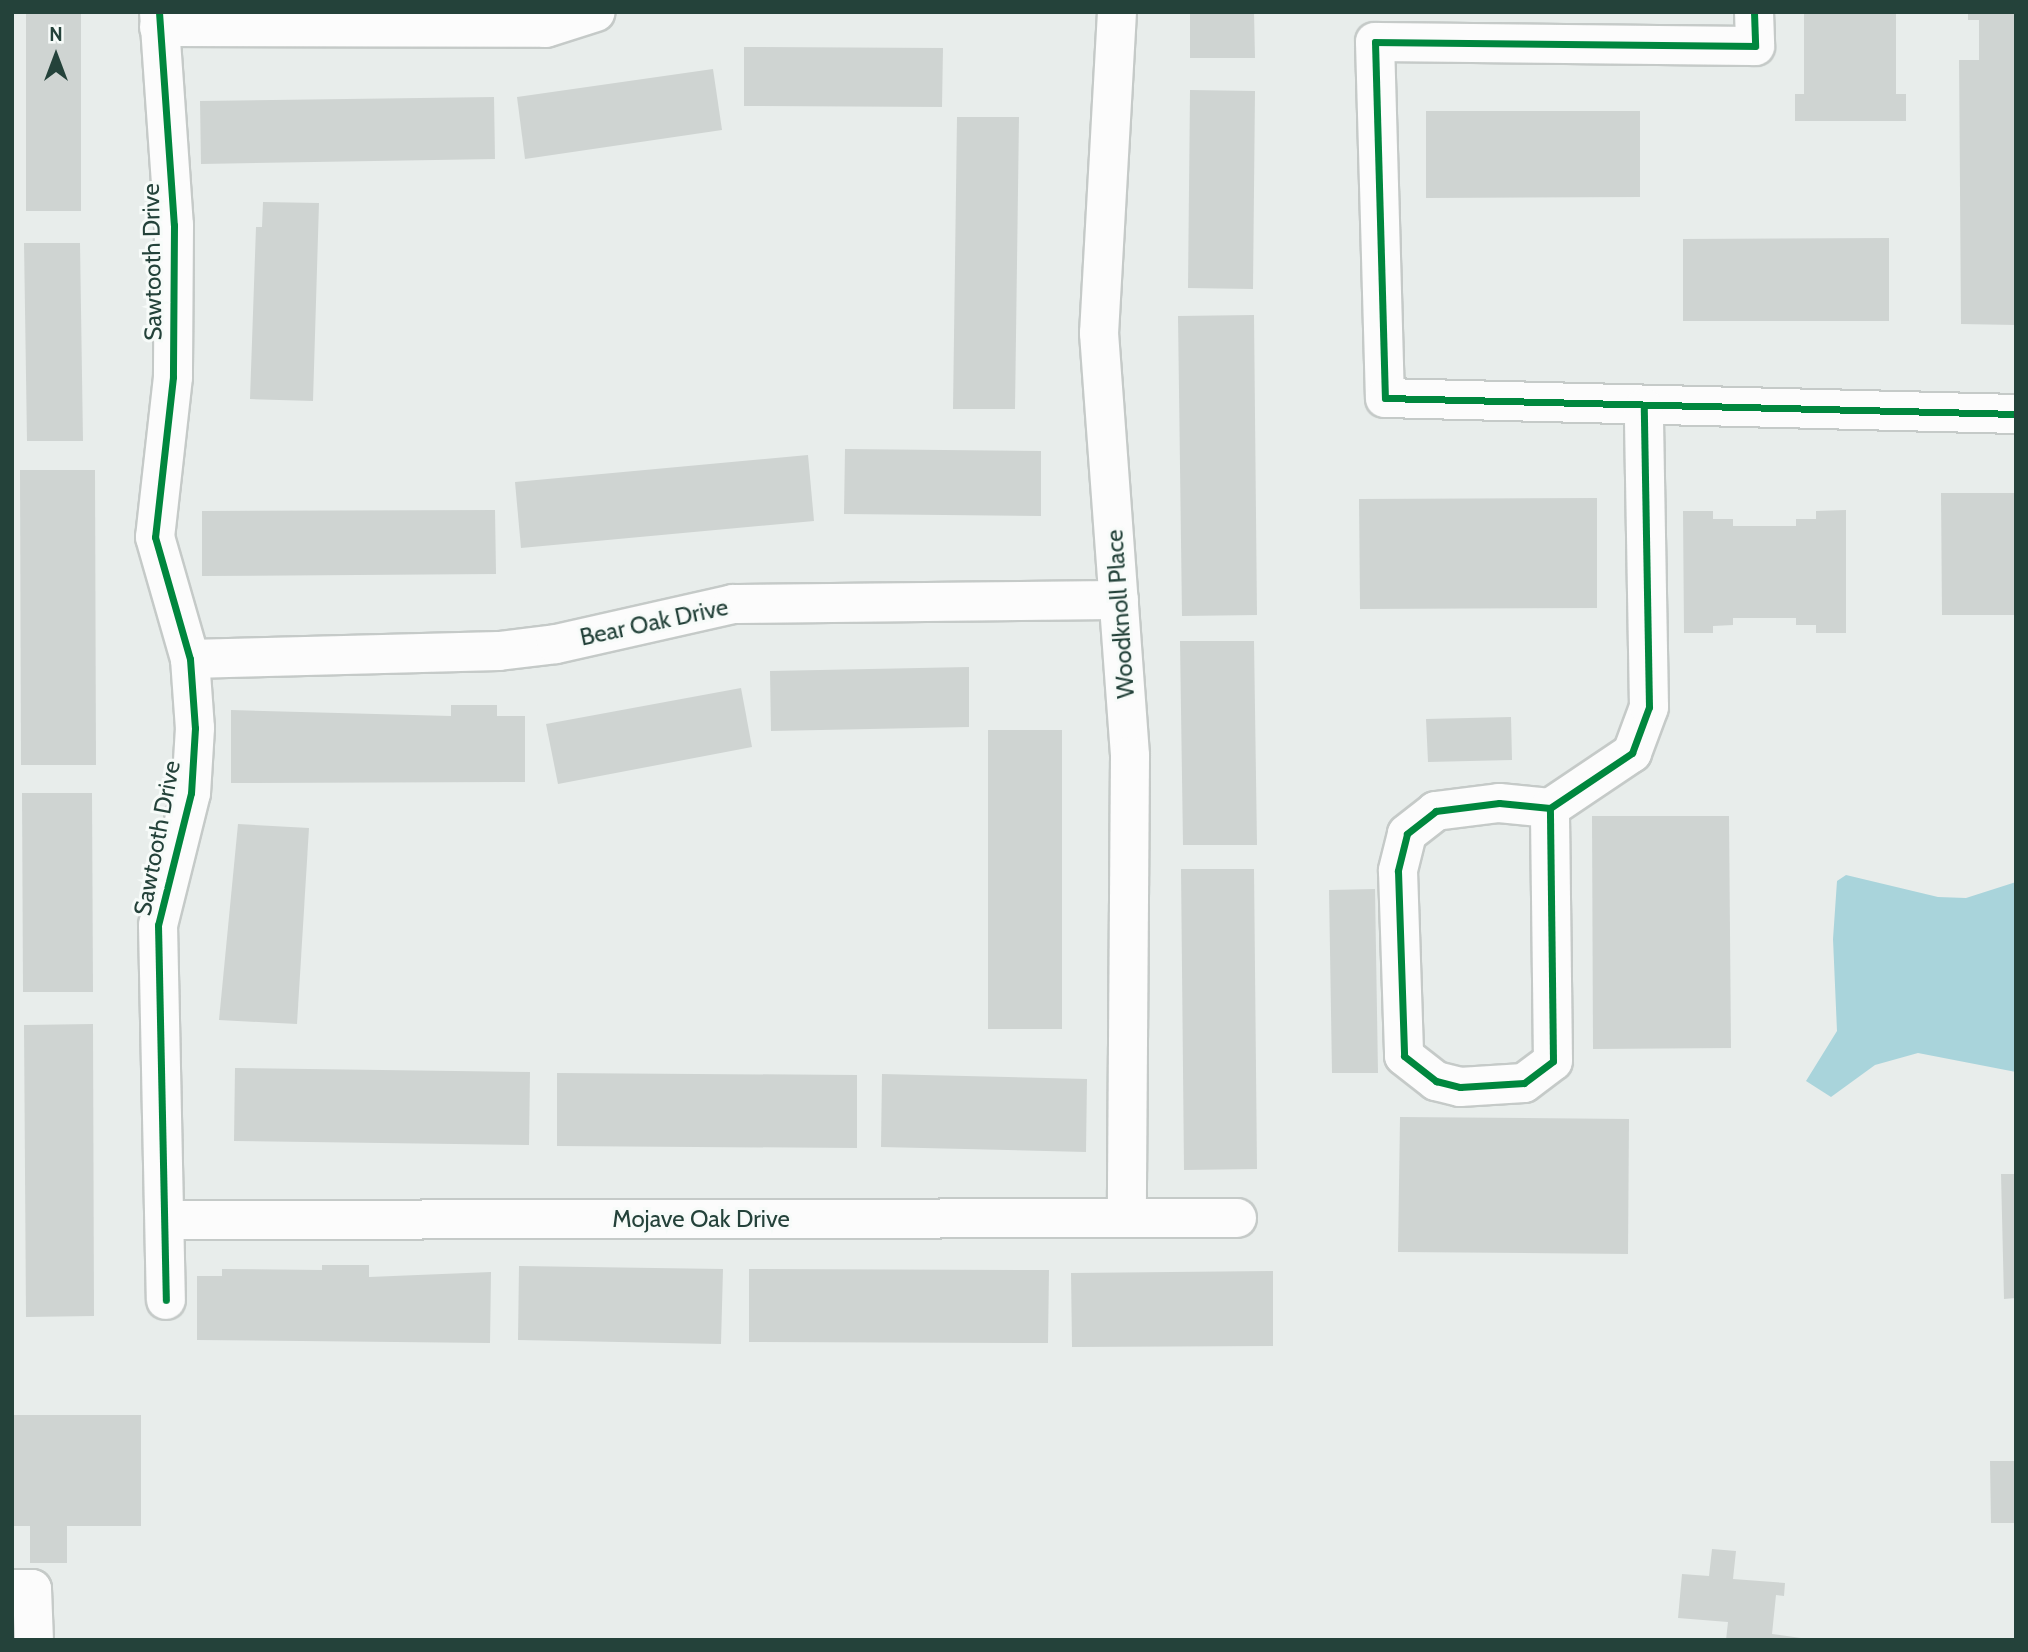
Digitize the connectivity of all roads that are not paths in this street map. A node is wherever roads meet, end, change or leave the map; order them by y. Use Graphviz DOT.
graph roads {
  1 [pos="596,12"];
  2 [pos="1117,12"];
  3 [pos="1754,12"];
  4 [pos="159,20"];
  5 [pos="1644,408"];
  6 [pos="2016,415"];
  7 [pos="1119,600"];
  8 [pos="190,659"];
  9 [pos="1550,808"];
  10 [pos="1127,1218"];
  11 [pos="1237,1218"];
  12 [pos="165,1220"];
  13 [pos="166,1300"];
  14 [pos="12,1589"];
  15 [pos="34,1640"];
  1 -- 4 [label="street"];
  2 -- 7 [label="street, Woodknoll Place"];
  3 -- 5 [label="street"];
  4 -- 8 [label="street, Sawtooth Drive"];
  5 -- 6 [label="street"];
  5 -- 9 [label="street"];
  7 -- 8 [label="street, Bear Oak Drive"];
  7 -- 10 [label="street, Woodknoll Place"];
  8 -- 12 [label="street, Sawtooth Drive"];
  9 -- 9 [label="street"];
  10 -- 11 [label="street, Mojave Oak Drive"];
  10 -- 12 [label="street, Mojave Oak Drive"];
  12 -- 13 [label="street, Sawtooth Drive"];
  14 -- 15 [label="street"];
}
